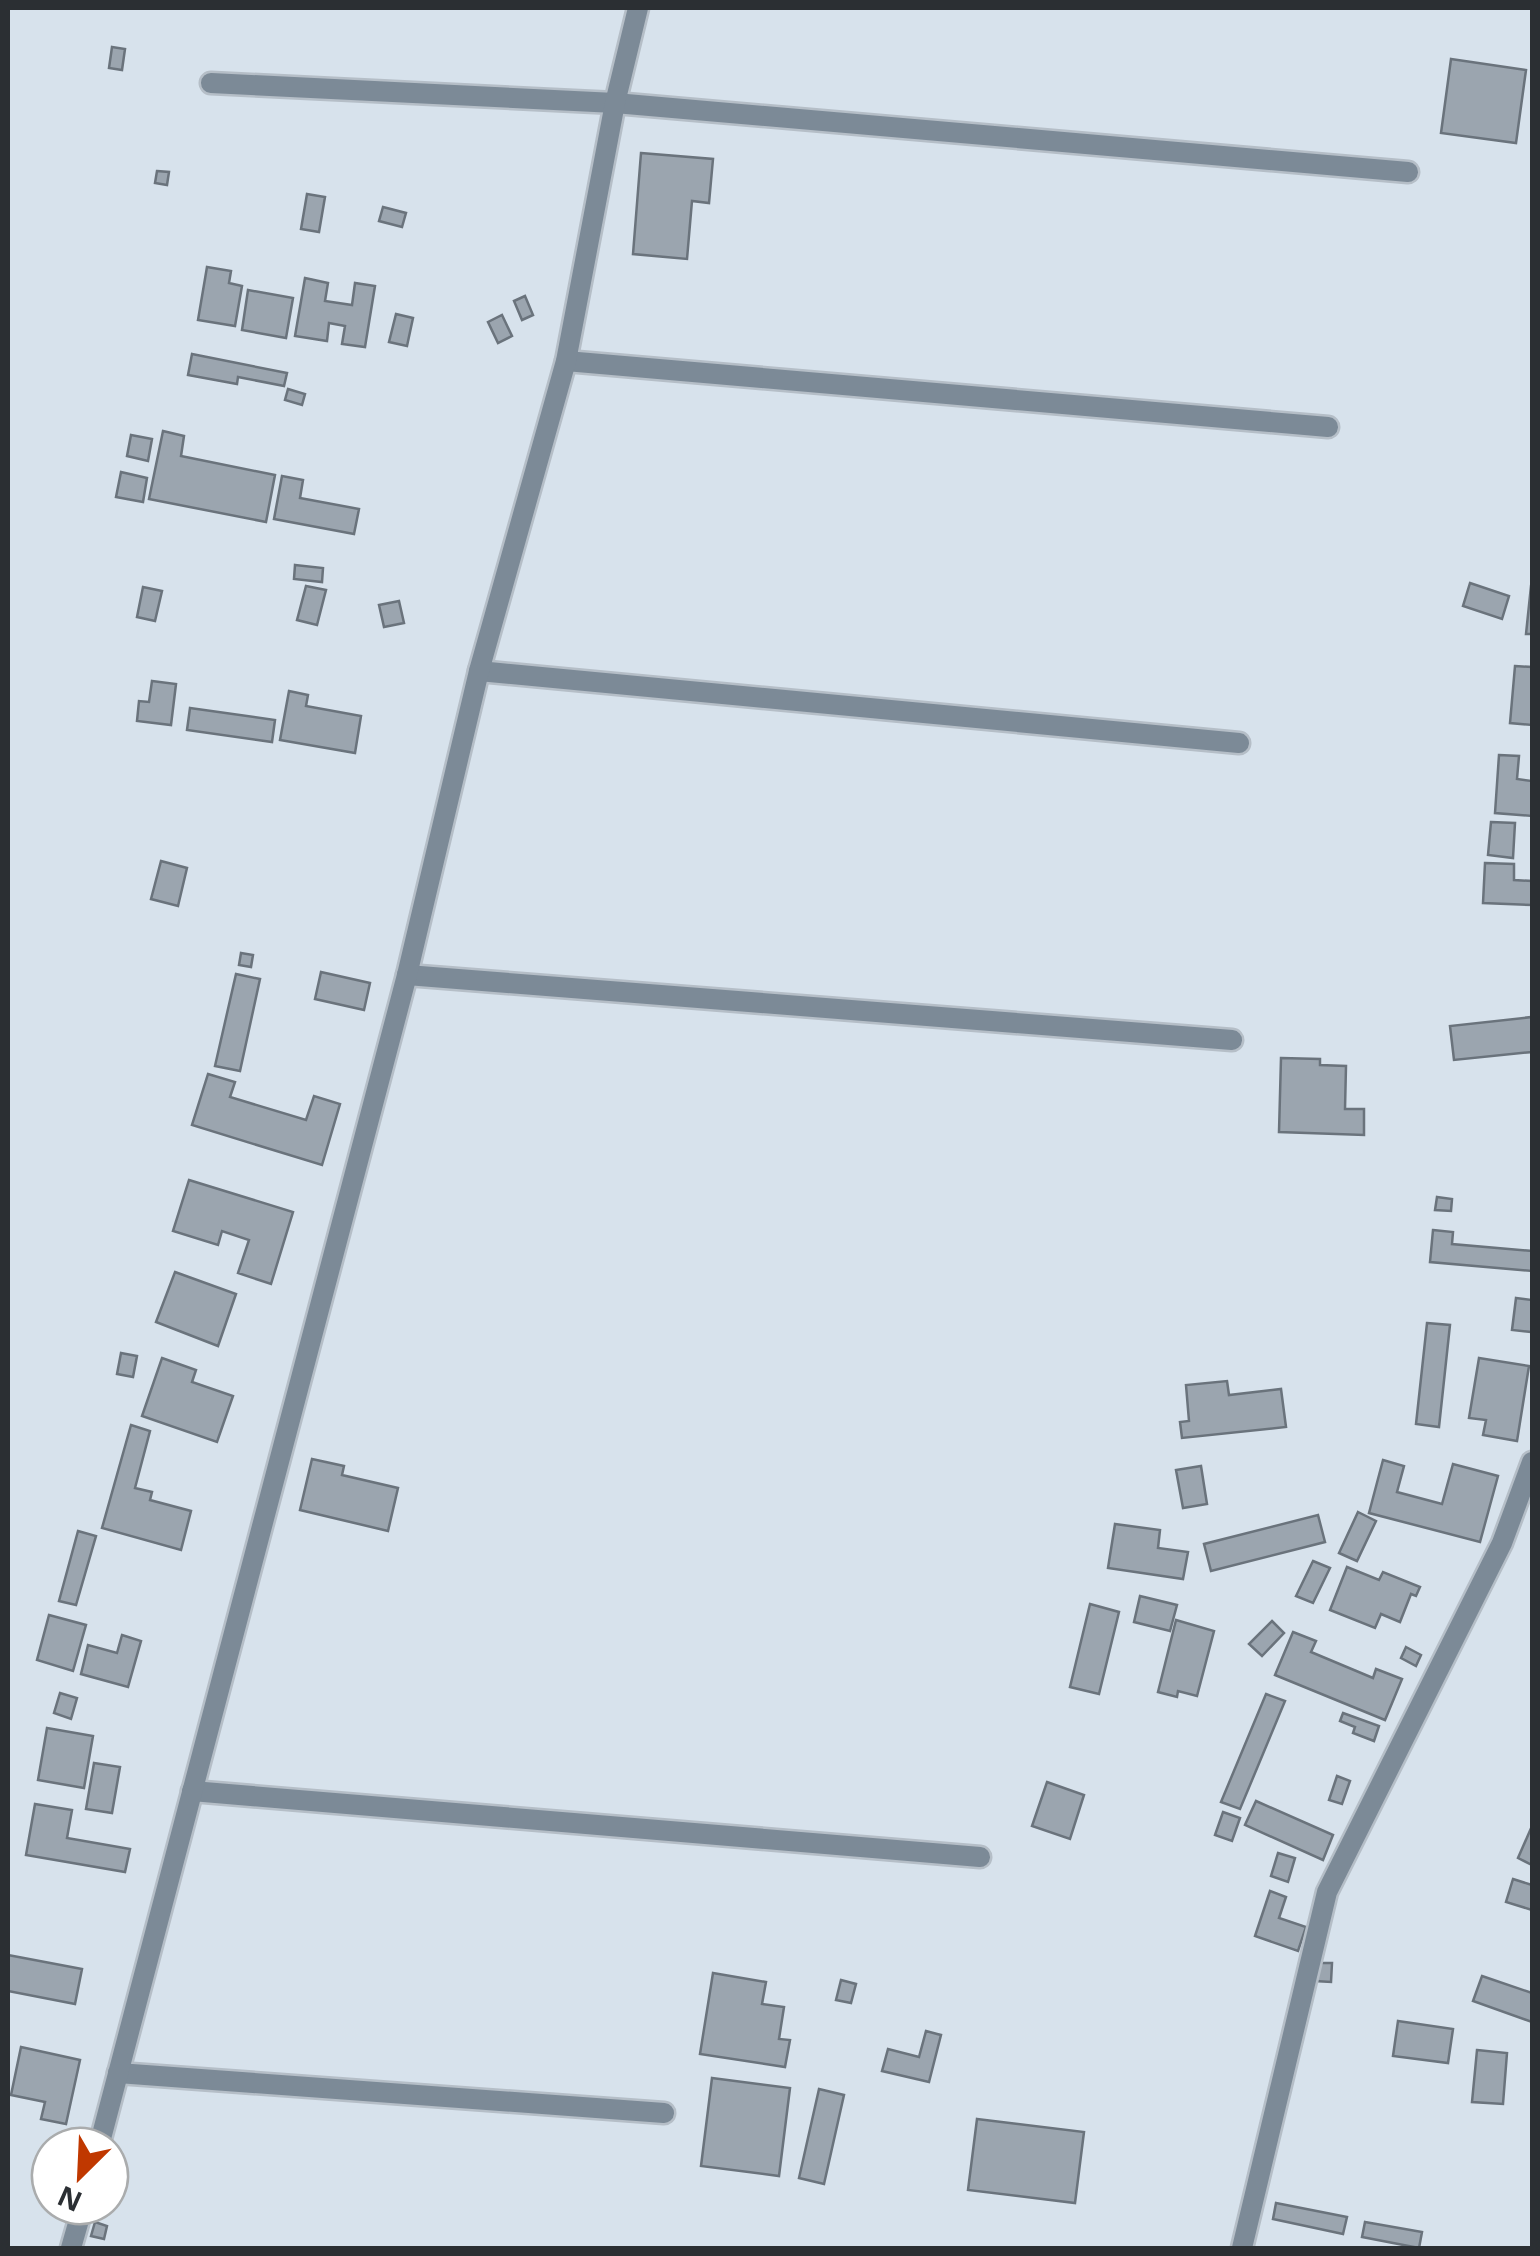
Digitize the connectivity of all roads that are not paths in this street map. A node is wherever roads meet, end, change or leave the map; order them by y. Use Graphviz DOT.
graph roads {
  1 [pos="638,8"];
  2 [pos="211,83"];
  3 [pos="615,104"];
  4 [pos="1408,172"];
  5 [pos="566,360"];
  6 [pos="1328,427"];
  7 [pos="479,671"];
  8 [pos="1238,743"];
  9 [pos="407,975"];
  10 [pos="1232,1040"];
  11 [pos="1532,1462"];
  12 [pos="192,1791"];
  13 [pos="980,1857"];
  14 [pos="118,2072"];
  15 [pos="664,2114"];
  16 [pos="103,2126"];
  17 [pos="1242,2248"];
  1 -- 3 [label="street"];
  2 -- 3 [label="street"];
  3 -- 4 [label="street"];
  3 -- 5 [label="street"];
  5 -- 6 [label="street"];
  5 -- 7 [label="street"];
  7 -- 8 [label="street"];
  7 -- 9 [label="street"];
  9 -- 10 [label="street"];
  9 -- 12 [label="street"];
  11 -- 17 [label="street"];
  12 -- 13 [label="street"];
  12 -- 14 [label="street"];
  14 -- 15 [label="street"];
  14 -- 16 [label="street"];
}
